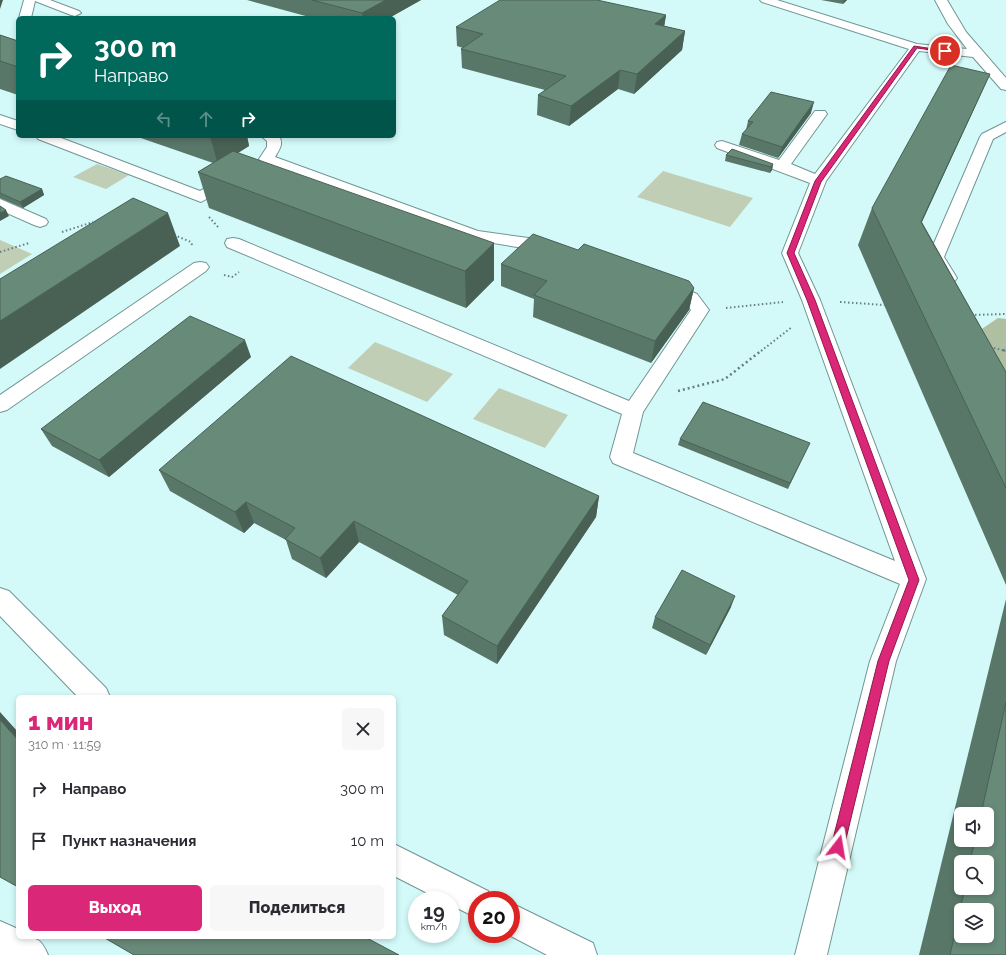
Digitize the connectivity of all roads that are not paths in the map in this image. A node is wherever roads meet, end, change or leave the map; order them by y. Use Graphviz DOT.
graph roads {
  1 [pos="30,0"];
  2 [pos="40,0"];
  3 [pos="766,0"];
  4 [pos="941,0"];
  5 [pos="787,3"];
  6 [pos="75,13"];
  7 [pos="26,16"];
  8 [pos="916,47"];
  9 [pos="977,54"];
  10 [pos="989,66"];
  11 [pos="1006,70"];
  12 [pos="1006,86"];
  13 [pos="820,114"];
  14 [pos="0,119"];
  15 [pos="16,125"];
  16 [pos="1006,126"];
  17 [pos="48,138"];
  18 [pos="272,138"];
  19 [pos="722,145"];
  20 [pos="255,165"];
  21 [pos="782,166"];
  22 [pos="818,181"];
  23 [pos="0,204"];
  24 [pos="40,222"];
  25 [pos="233,243"];
  26 [pos="573,255"];
  27 [pos="200,267"];
  28 [pos="649,282"];
  29 [pos="969,315"];
  30 [pos="0,405"];
  31 [pos="636,406"];
  32 [pos="914,580"];
  33 [pos="0,598"];
  34 [pos="94,695"];
  35 [pos="396,860"];
  36 [pos="468,897"];
  37 [pos="520,924"];
  38 [pos="0,936"];
  39 [pos="32,955"];
  40 [pos="581,955"];
  41 [pos="811,955"];
  1 -- 7 [label="street"];
  2 -- 6 [label="street"];
  3 -- 5 [label="street"];
  4 -- 9 [label="street"];
  5 -- 8 [label="street"];
  8 -- 9 [label="street"];
  8 -- 22 [label="street"];
  9 -- 10 [label="street"];
  10 -- 11 [label="street"];
  10 -- 12 [label="street"];
  13 -- 21 [label="street"];
  14 -- 15 [label="street"];
  16 -- 29 [label="street"];
  17 -- 20 [label="street"];
  18 -- 20 [label="street"];
  19 -- 21 [label="street"];
  20 -- 26 [label="street"];
  21 -- 22 [label="street"];
  22 -- 32 [label="street"];
  23 -- 24 [label="street"];
  25 -- 31 [label="street"];
  27 -- 30 [label="street"];
  28 -- 31 [label="street"];
  31 -- 32 [label="street"];
  32 -- 41 [label="street"];
  33 -- 34 [label="street"];
  35 -- 36 [label="street"];
  37 -- 40 [label="street"];
  38 -- 39 [label="street"];
}
